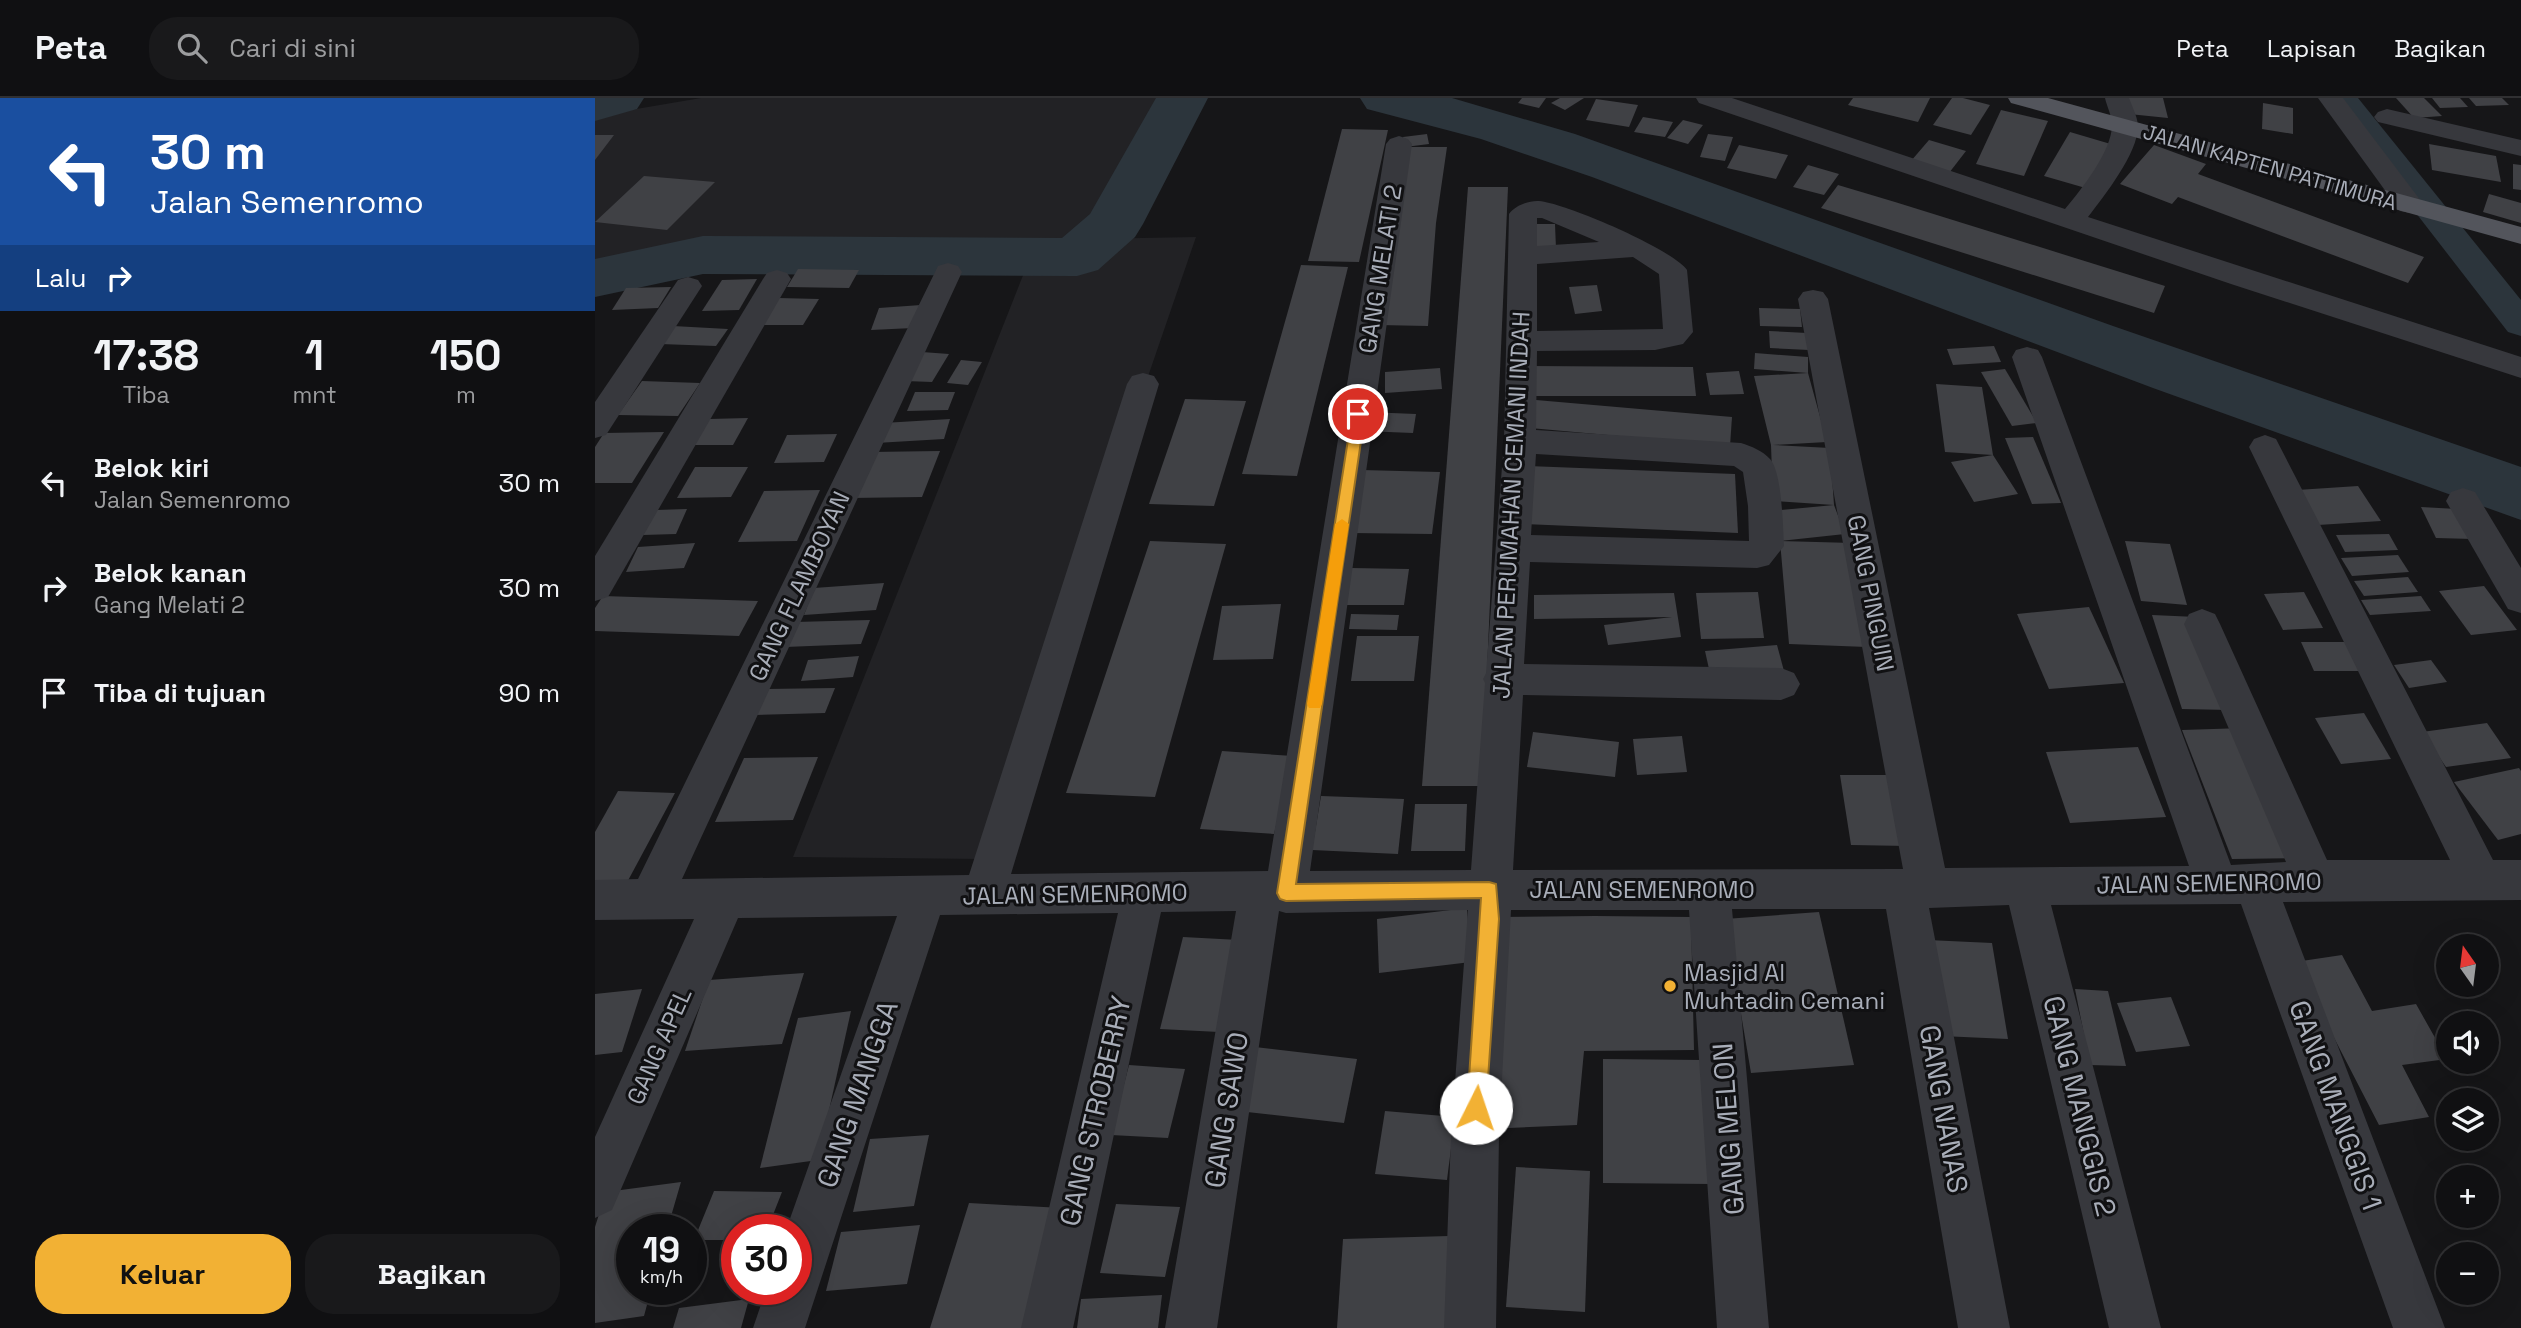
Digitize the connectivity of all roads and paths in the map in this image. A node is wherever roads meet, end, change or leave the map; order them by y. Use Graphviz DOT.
graph roads {
  1 [pos="1708,98"];
  2 [pos="2019,98"];
  3 [pos="2117,98"];
  4 [pos="2330,98"];
  5 [pos="2387,117"];
  6 [pos="2125,126"];
  7 [pos="1399,144"];
  8 [pos="2521,148"];
  9 [pos="2414,206"];
  10 [pos="2070,220"];
  11 [pos="2521,236"];
  12 [pos="1638,248"];
  13 [pos="1523,256"];
  14 [pos="948,272"];
  15 [pos="777,279"];
  16 [pos="688,286"];
  17 [pos="1813,299"];
  18 [pos="1522,341"];
  19 [pos="2027,357"];
  20 [pos="2521,368"];
  21 [pos="1143,384"];
  22 [pos="595,427"];
  23 [pos="1520,441"];
  24 [pos="2265,446"];
  25 [pos="2463,501"];
  26 [pos="1513,548"];
  27 [pos="595,587"];
  28 [pos="2521,599"];
  29 [pos="2202,624"];
  30 [pos="1502,680"];
  31 [pos="1781,684"];
  32 [pos="2315,880"];
  33 [pos="2235,884"];
  34 [pos="2025,885"];
  35 [pos="2509,885"];
  36 [pos="1709,888"];
  37 [pos="1916,889"];
  38 [pos="1489,890"];
  39 [pos="1274,892"];
  40 [pos="984,894"];
  41 [pos="1144,894"];
  42 [pos="925,897"];
  43 [pos="595,900"];
  44 [pos="650,900"];
  45 [pos="723,900"];
  46 [pos="595,1193"];
  47 [pos="812,1228"];
  48 [pos="787,1305"];
  49 [pos="779,1328"];
  50 [pos="1047,1328"];
  51 [pos="1191,1328"];
  52 [pos="1470,1328"];
  53 [pos="1743,1328"];
  54 [pos="1984,1328"];
  55 [pos="2135,1328"];
  56 [pos="2419,1328"];
  1 -- 10 [label="street"];
  2 -- 6 [label="main road, JALAN KAPTEN PATTIMURA"];
  3 -- 6 [label="street"];
  4 -- 9 [label="street"];
  5 -- 8 [label="street"];
  6 -- 9 [label="main road, JALAN KAPTEN PATTIMURA"];
  6 -- 10 [label="street"];
  7 -- 39 [label="street, GANG MELATI 2"];
  9 -- 11 [label="main road, JALAN KAPTEN PATTIMURA"];
  10 -- 20 [label="street"];
  12 -- 13 [label="street"];
  12 -- 13 [label="street, JALAN PERUMAHAN CEMANI INDAH"];
  12 -- 18 [label="street"];
  13 -- 18 [label="street, JALAN PERUMAHAN CEMANI INDAH"];
  14 -- 44 [label="street, GANG FLAMBOYAN"];
  15 -- 27 [label="street"];
  16 -- 22 [label="street"];
  17 -- 37 [label="street, GANG PINGUIN"];
  18 -- 23 [label="street, JALAN PERUMAHAN CEMANI INDAH"];
  19 -- 33 [label="street, GANG MANGGIS 1"];
  21 -- 40 [label="street"];
  23 -- 26 [label="street, JALAN PERUMAHAN CEMANI INDAH"];
  23 -- 26 [label="street"];
  24 -- 35 [label="street"];
  25 -- 28 [label="street"];
  26 -- 30 [label="street, JALAN PERUMAHAN CEMANI INDAH"];
  29 -- 32 [label="street"];
  30 -- 31 [label="street"];
  30 -- 38 [label="street, JALAN PERUMAHAN CEMANI INDAH"];
  32 -- 33 [label="street, JALAN SEMENROMO"];
  32 -- 35 [label="street, JALAN SEMENROMO"];
  33 -- 34 [label="street, JALAN SEMENROMO"];
  33 -- 56 [label="street, GANG MANGGIS 1"];
  34 -- 37 [label="street, JALAN SEMENROMO"];
  34 -- 55 [label="street, GANG MANGGIS 2"];
  36 -- 37 [label="street, JALAN SEMENROMO"];
  36 -- 38 [label="street, JALAN SEMENROMO"];
  36 -- 53 [label="street, GANG MELON"];
  37 -- 54 [label="street, GANG NANAS"];
  38 -- 39 [label="street, JALAN SEMENROMO"];
  38 -- 52 [label="street, JALAN PERUMAHAN CEMANI INDAH"];
  39 -- 41 [label="street, JALAN SEMENROMO"];
  39 -- 51 [label="street, GANG SAWO"];
  40 -- 41 [label="street, JALAN SEMENROMO"];
  40 -- 42 [label="street, JALAN SEMENROMO"];
  41 -- 50 [label="street, GANG STROBERRY"];
  42 -- 45 [label="street, JALAN SEMENROMO"];
  42 -- 47 [label="street, GANG MANGGA"];
  43 -- 44 [label="street, JALAN SEMENROMO"];
  44 -- 45 [label="street, JALAN SEMENROMO"];
  45 -- 46 [label="street, GANG APEL"];
  48 -- 49 [label="street"];
}
